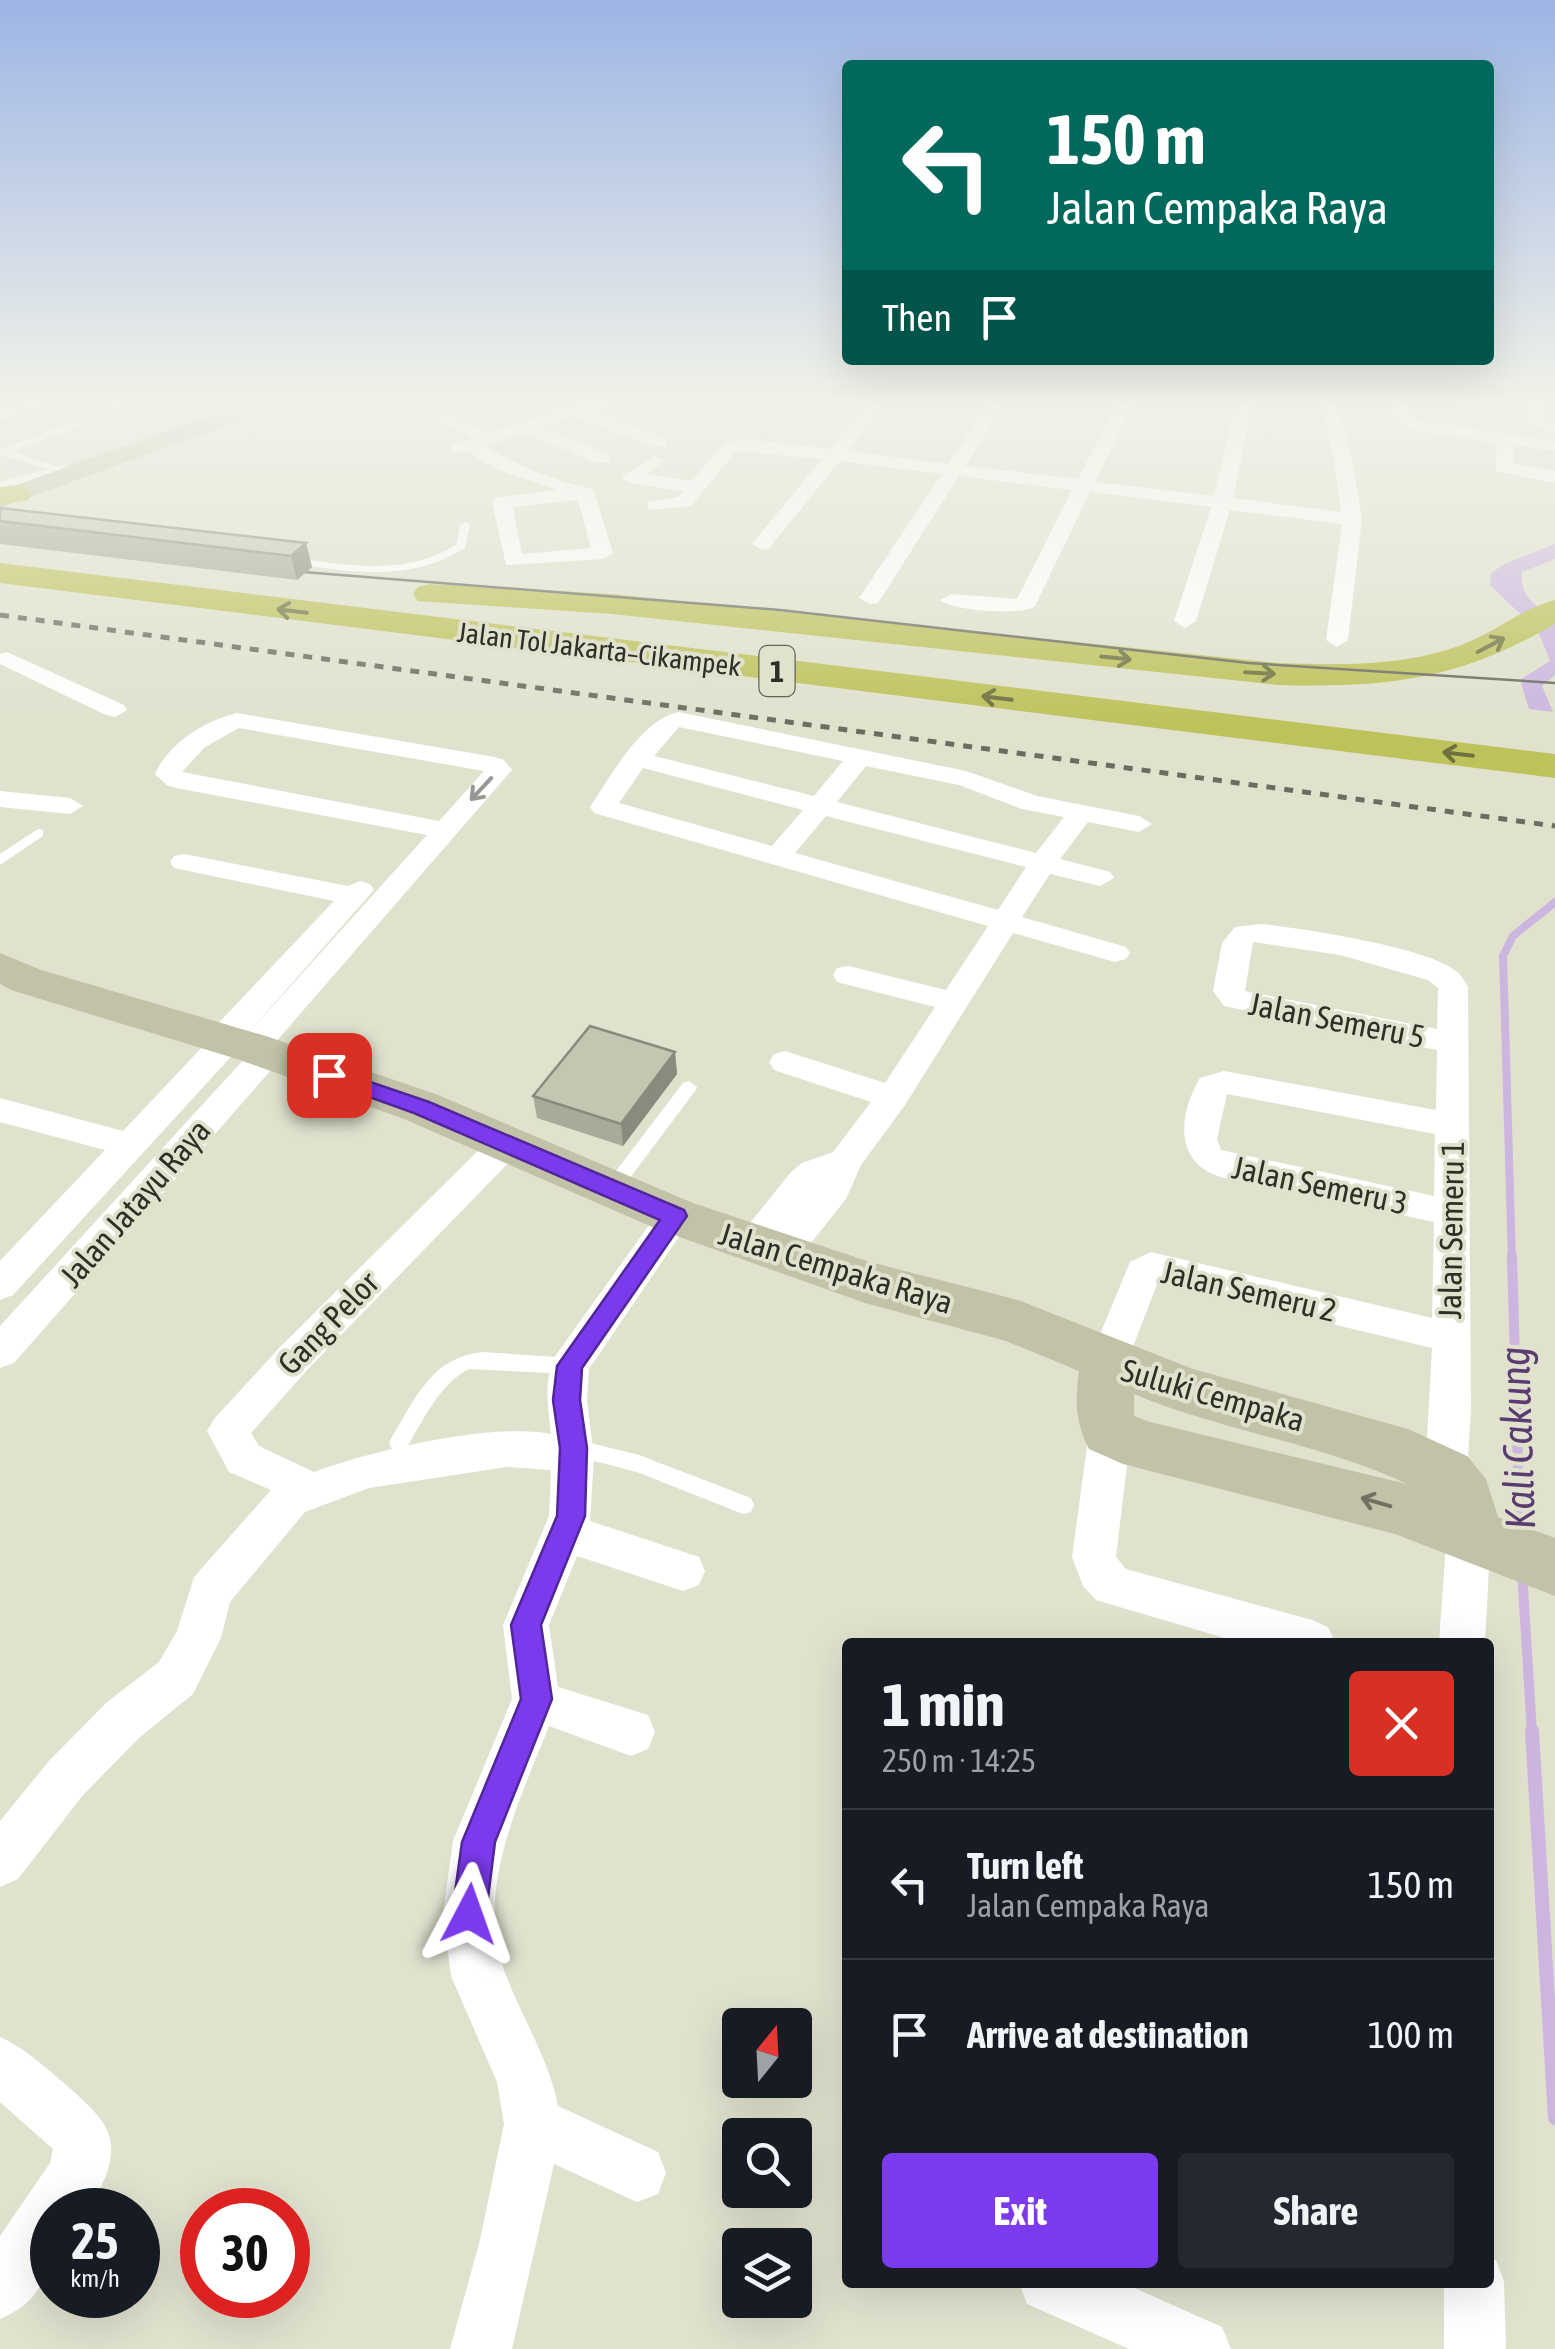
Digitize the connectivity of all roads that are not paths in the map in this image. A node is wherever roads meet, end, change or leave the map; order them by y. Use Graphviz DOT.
graph roads {
  1 [pos="503,507"];
  2 [pos="590,507"];
  3 [pos="793,507"];
  4 [pos="932,507"];
  5 [pos="1075,507"];
  6 [pos="1221,507"];
  7 [pos="1251,507"];
  8 [pos="1350,507"];
  9 [pos="1352,519"];
  10 [pos="465,525"];
  11 [pos="762,544"];
  12 [pos="0,548"];
  13 [pos="269,558"];
  14 [pos="0,574"];
  15 [pos="870,598"];
  16 [pos="951,600"];
  17 [pos="362,605"];
  18 [pos="1542,617"];
  19 [pos="1186,621"];
  20 [pos="1336,640"];
  21 [pos="32,651"];
  22 [pos="3,660"];
  23 [pos="115,710"];
  24 [pos="1555,739"];
  25 [pos="860,758"];
  26 [pos="637,759"];
  27 [pos="1555,766"];
  28 [pos="1555,793"];
  29 [pos="0,798"];
  30 [pos="70,806"];
  31 [pos="818,808"];
  32 [pos="1080,814"];
  33 [pos="1139,824"];
  34 [pos="432,828"];
  35 [pos="38,833"];
  36 [pos="776,858"];
  37 [pos="0,860"];
  38 [pos="184,862"];
  39 [pos="1042,864"];
  40 [pos="1100,878"];
  41 [pos="354,896"];
  42 [pos="1006,922"];
  43 [pos="1115,953"];
  44 [pos="0,966"];
  45 [pos="848,976"];
  46 [pos="1228,991"];
  47 [pos="955,1002"];
  48 [pos="1450,1042"];
  49 [pos="242,1045"];
  50 [pos="785,1062"];
  51 [pos="689,1088"];
  52 [pos="893,1098"];
  53 [pos="0,1110"];
  54 [pos="1452,1125"];
  55 [pos="506,1144"];
  56 [pos="130,1145"];
  57 [pos="612,1190"];
  58 [pos="1454,1213"];
  59 [pos="675,1216"];
  60 [pos="771,1236"];
  61 [pos="0,1287"];
  62 [pos="50,1300"];
  63 [pos="1449,1337"];
  64 [pos="0,1352"];
  65 [pos="1109,1361"];
  66 [pos="570,1366"];
  67 [pos="1110,1432"];
  68 [pos="399,1442"];
  69 [pos="573,1452"];
  70 [pos="1446,1474"];
  71 [pos="309,1491"];
  72 [pos="743,1506"];
  73 [pos="563,1532"];
  74 [pos="1516,1552"];
  75 [pos="683,1571"];
  76 [pos="1298,1638"];
  77 [pos="1464,1638"];
  78 [pos="562,1708"];
  79 [pos="631,1732"];
  80 [pos="0,1861"];
  81 [pos="0,2065"];
  82 [pos="533,2124"];
  83 [pos="637,2173"];
  84 [pos="68,2188"];
  85 [pos="30,2245"];
  86 [pos="0,2288"];
  87 [pos="1063,2288"];
  88 [pos="1474,2288"];
  89 [pos="481,2349"];
  90 [pos="1200,2349"];
  91 [pos="1475,2349"];
  1 -- 2 [label="street"];
  3 -- 11 [label="street"];
  4 -- 15 [label="street"];
  5 -- 16 [label="street"];
  6 -- 19 [label="street"];
  7 -- 9 [label="street"];
  8 -- 9 [label="street"];
  9 -- 20 [label="street"];
  10 -- 13 [label="lane"];
  12 -- 17 [label="highway, Jalan Tol Jakarta–Cikampek / 1"];
  17 -- 14 [label="highway, Jalan Tol Jakarta–Cikampek / 1, one-way"];
  17 -- 18 [label="highway, one-way"];
  17 -- 24 [label="highway, Jalan Tol Jakarta–Cikampek / 1"];
  27 -- 17 [label="highway, Jalan Tol Jakarta–Cikampek / 1, one-way"];
  17 -- 28 [label="highway"];
  21 -- 22 [label="street"];
  22 -- 23 [label="street"];
  25 -- 26 [label="street"];
  25 -- 31 [label="street"];
  25 -- 32 [label="street"];
  26 -- 31 [label="street"];
  26 -- 36 [label="street"];
  29 -- 30 [label="street"];
  31 -- 36 [label="street"];
  31 -- 39 [label="street"];
  32 -- 33 [label="street"];
  32 -- 39 [label="street"];
  34 -- 34 [label="street"];
  34 -- 41 [label="street"];
  34 -- 49 [label="street"];
  35 -- 37 [label="lane"];
  36 -- 42 [label="street"];
  38 -- 41 [label="street"];
  39 -- 40 [label="street"];
  39 -- 42 [label="street"];
  41 -- 49 [label="street"];
  42 -- 43 [label="street"];
  42 -- 47 [label="street"];
  44 -- 49 [label="street, Jalan Cempaka Raya"];
  45 -- 47 [label="street"];
  46 -- 48 [label="street, Jalan Semeru 5"];
  46 -- 48 [label="street, Jalan Semeru 1"];
  47 -- 52 [label="street"];
  48 -- 54 [label="street, Jalan Semeru 1"];
  49 -- 55 [label="street, Jalan Cempaka Raya"];
  49 -- 56 [label="street, Jalan Jatayu Raya"];
  49 -- 62 [label="street, Jalan Jatayu Raya"];
  50 -- 52 [label="street"];
  51 -- 57 [label="lane"];
  52 -- 60 [label="street"];
  53 -- 56 [label="street"];
  54 -- 58 [label="street, Jalan Semeru 1"];
  54 -- 58 [label="street, Jalan Semeru 3"];
  55 -- 57 [label="street, Jalan Cempaka Raya"];
  55 -- 71 [label="street, Gang Pelor"];
  56 -- 61 [label="street, Jalan Jatayu Raya"];
  57 -- 59 [label="street, Jalan Cempaka Raya"];
  58 -- 63 [label="street, Jalan Semeru 1"];
  59 -- 60 [label="street, Jalan Cempaka Raya"];
  59 -- 66 [label="street"];
  60 -- 65 [label="street, Jalan Cempaka Raya"];
  61 -- 62 [label="street"];
  62 -- 64 [label="street, Jalan Jatayu Raya"];
  63 -- 65 [label="street, Jalan Semeru 2"];
  63 -- 70 [label="street, Jalan Semeru 1"];
  65 -- 67 [label="street, Suluki Cempaka"];
  65 -- 70 [label="street, Suluki Cempaka"];
  66 -- 68 [label="lane"];
  66 -- 69 [label="street"];
  74 -- 67 [label="street, Suluki Cempaka, one-way"];
  67 -- 76 [label="street"];
  69 -- 71 [label="street"];
  69 -- 72 [label="lane"];
  69 -- 73 [label="street"];
  70 -- 74 [label="street"];
  71 -- 80 [label="street"];
  73 -- 75 [label="street"];
  73 -- 82 [label="street"];
  74 -- 77 [label="street"];
  78 -- 79 [label="street"];
  81 -- 84 [label="street"];
  82 -- 83 [label="street"];
  82 -- 89 [label="street"];
  85 -- 86 [label="street"];
  87 -- 90 [label="street"];
  88 -- 91 [label="street"];
}
